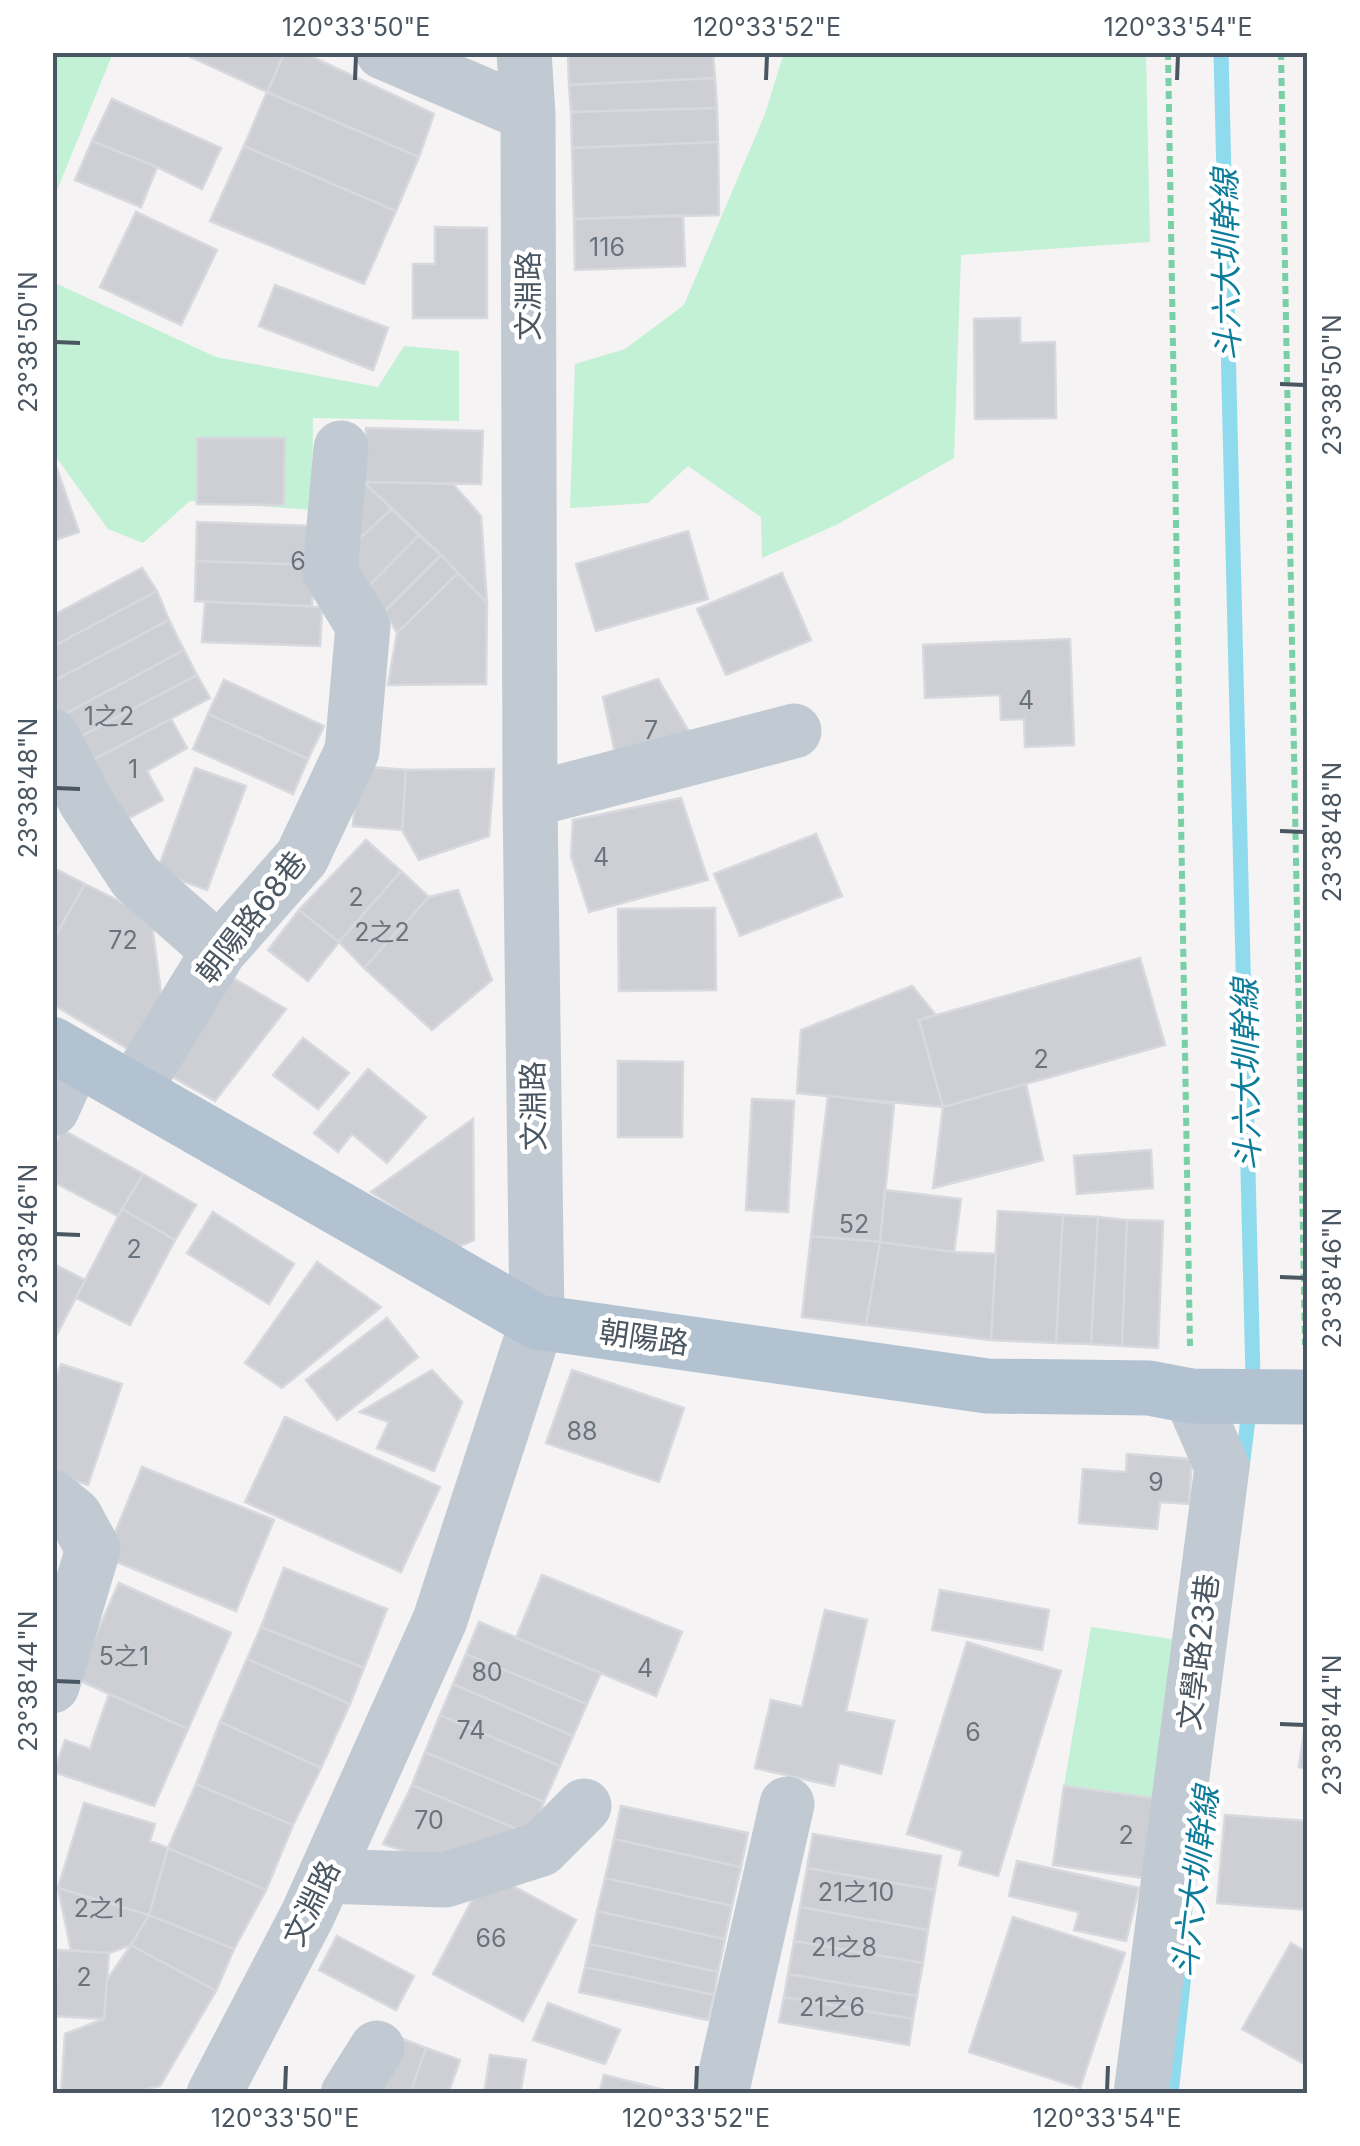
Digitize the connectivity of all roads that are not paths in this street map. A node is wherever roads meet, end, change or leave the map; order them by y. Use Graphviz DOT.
graph roads {
  1 [pos="383,52"];
  2 [pos="524,52"];
  3 [pos="528,114"];
  4 [pos="340,448"];
  5 [pos="794,731"];
  6 [pos="52,736"];
  7 [pos="530,800"];
  8 [pos="219,951"];
  9 [pos="64,1051"];
  10 [pos="134,1090"];
  11 [pos="52,1109"];
  12 [pos="536,1322"];
  13 [pos="1191,1396"];
  14 [pos="1307,1396"];
  15 [pos="52,1497"];
  16 [pos="52,1686"];
  17 [pos="787,1804"];
  18 [pos="584,1806"];
  19 [pos="325,1876"];
  20 [pos="377,2048"];
  21 [pos="214,2094"];
  22 [pos="348,2094"];
  23 [pos="721,2094"];
  24 [pos="1141,2094"];
  1 -- 3 [label="street"];
  2 -- 3 [label="street, 文淵路"];
  3 -- 7 [label="street, 文淵路"];
  4 -- 8 [label="street, 朝陽路68巷"];
  5 -- 7 [label="street"];
  6 -- 8 [label="street"];
  7 -- 12 [label="street, 文淵路"];
  8 -- 10 [label="street, 朝陽路68巷"];
  9 -- 10 [label="main road, 朝陽路"];
  9 -- 11 [label="street"];
  10 -- 12 [label="main road, 朝陽路"];
  12 -- 13 [label="main road, 朝陽路"];
  12 -- 19 [label="street, 文淵路"];
  13 -- 14 [label="main road, 朝陽路"];
  13 -- 24 [label="street, 文學路23巷"];
  15 -- 16 [label="street"];
  17 -- 23 [label="street"];
  18 -- 19 [label="street"];
  19 -- 21 [label="street, 文淵路"];
  20 -- 22 [label="street"];
}
